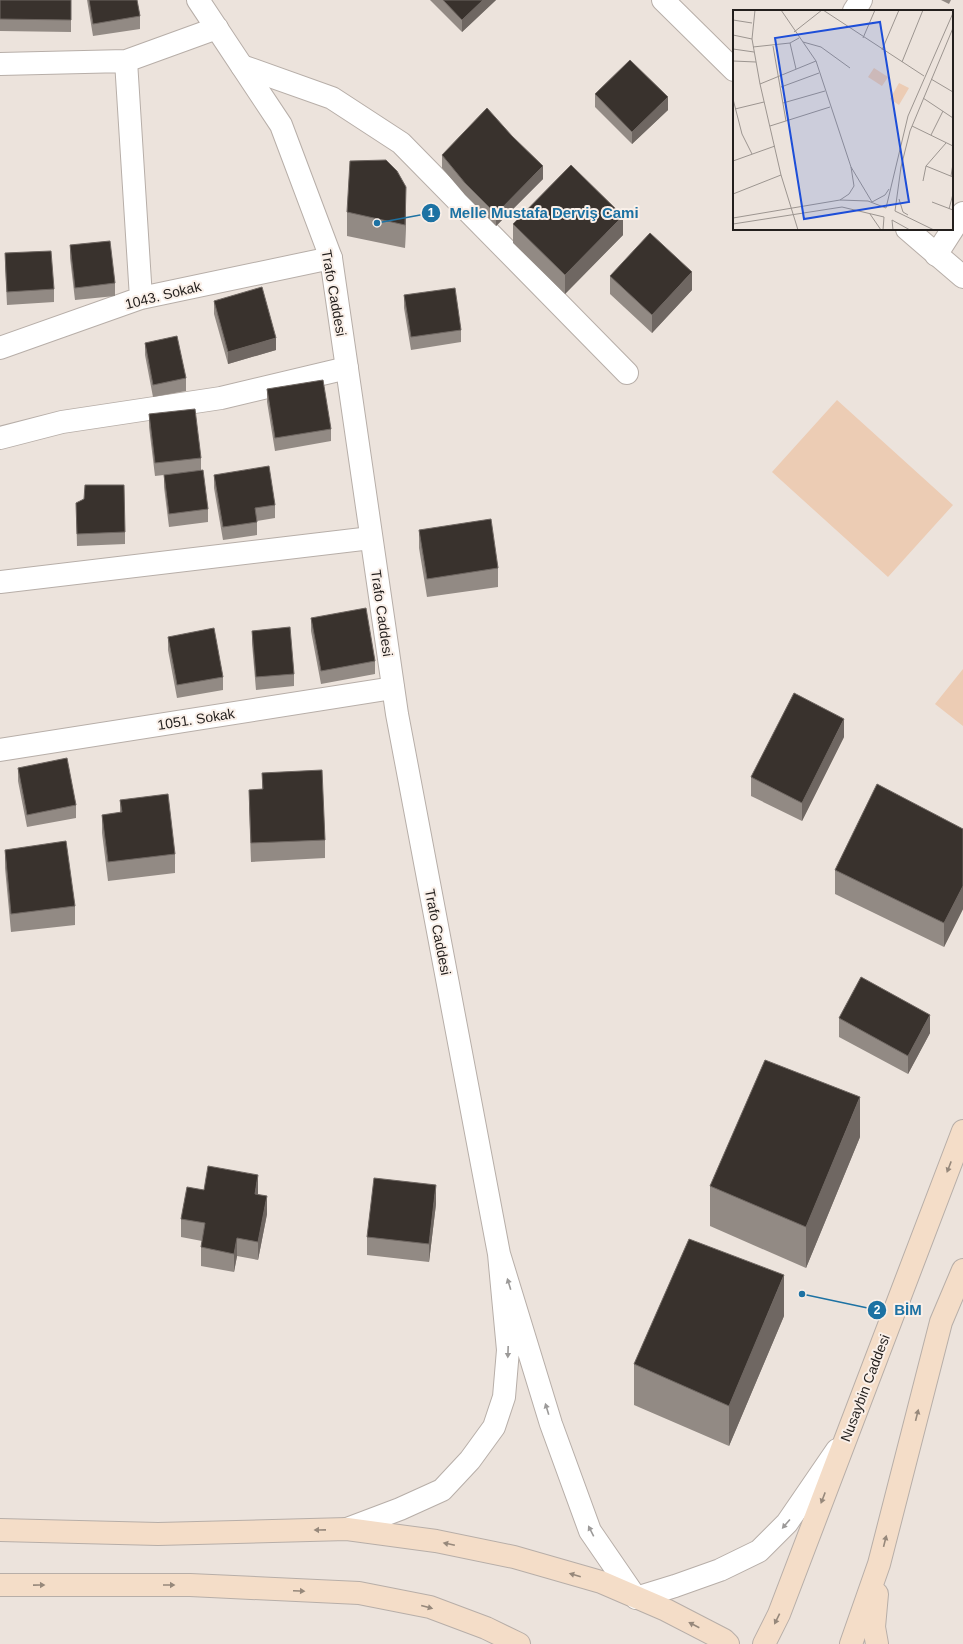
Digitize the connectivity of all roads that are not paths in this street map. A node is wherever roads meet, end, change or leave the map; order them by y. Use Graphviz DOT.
graph roads {
  1 [pos="198,0"];
  2 [pos="663,0"];
  3 [pos="861,0"];
  4 [pos="855,10"];
  5 [pos="217,28"];
  6 [pos="126,61"];
  7 [pos="0,64"];
  8 [pos="242,66"];
  9 [pos="733,69"];
  10 [pos="963,213"];
  11 [pos="953,229"];
  12 [pos="908,230"];
  13 [pos="952,230"];
  14 [pos="936,255"];
  15 [pos="331,258"];
  16 [pos="963,277"];
  17 [pos="141,298"];
  18 [pos="0,348"];
  19 [pos="347,368"];
  20 [pos="626,373"];
  21 [pos="0,438"];
  22 [pos="371,538"];
  23 [pos="0,582"];
  24 [pos="393,688"];
  25 [pos="0,750"];
  26 [pos="963,1131"];
  27 [pos="500,1254"];
  28 [pos="963,1270"];
  29 [pos="848,1434"];
  30 [pos="347,1529"];
  31 [pos="0,1530"];
  32 [pos="879,1564"];
  33 [pos="0,1585"];
  34 [pos="636,1598"];
  35 [pos="519,1644"];
  36 [pos="728,1644"];
  37 [pos="764,1644"];
  38 [pos="850,1644"];
  39 [pos="877,1644"];
  1 -- 5 [label="street, Trafo Caddesi"];
  2 -- 9 [label="street"];
  3 -- 4 [label="street"];
  5 -- 6 [label="street"];
  5 -- 8 [label="street, Trafo Caddesi"];
  6 -- 7 [label="street"];
  6 -- 17 [label="street"];
  8 -- 15 [label="street, Trafo Caddesi"];
  8 -- 20 [label="street"];
  10 -- 11 [label="street"];
  12 -- 14 [label="street"];
  13 -- 14 [label="street"];
  14 -- 16 [label="street"];
  15 -- 17 [label="street, 1043. Sokak"];
  15 -- 19 [label="street, Trafo Caddesi"];
  17 -- 18 [label="street, 1043. Sokak"];
  19 -- 21 [label="street"];
  19 -- 22 [label="street, Trafo Caddesi"];
  22 -- 23 [label="street"];
  22 -- 24 [label="street, Trafo Caddesi"];
  24 -- 25 [label="street, 1051. Sokak"];
  24 -- 27 [label="street, Trafo Caddesi"];
  26 -- 29 [label="main road, Nusaybin Caddesi, one-way"];
  27 -- 30 [label="street, one-way"];
  34 -- 27 [label="street, one-way"];
  32 -- 28 [label="main road, one-way"];
  29 -- 34 [label="street, one-way"];
  29 -- 37 [label="main road, Nusaybin Caddesi, one-way"];
  30 -- 31 [label="main road, one-way"];
  34 -- 30 [label="main road, one-way"];
  32 -- 38 [label="main road"];
  32 -- 39 [label="main road"];
  33 -- 35 [label="main road, one-way"];
  36 -- 34 [label="main road, one-way"];
}
